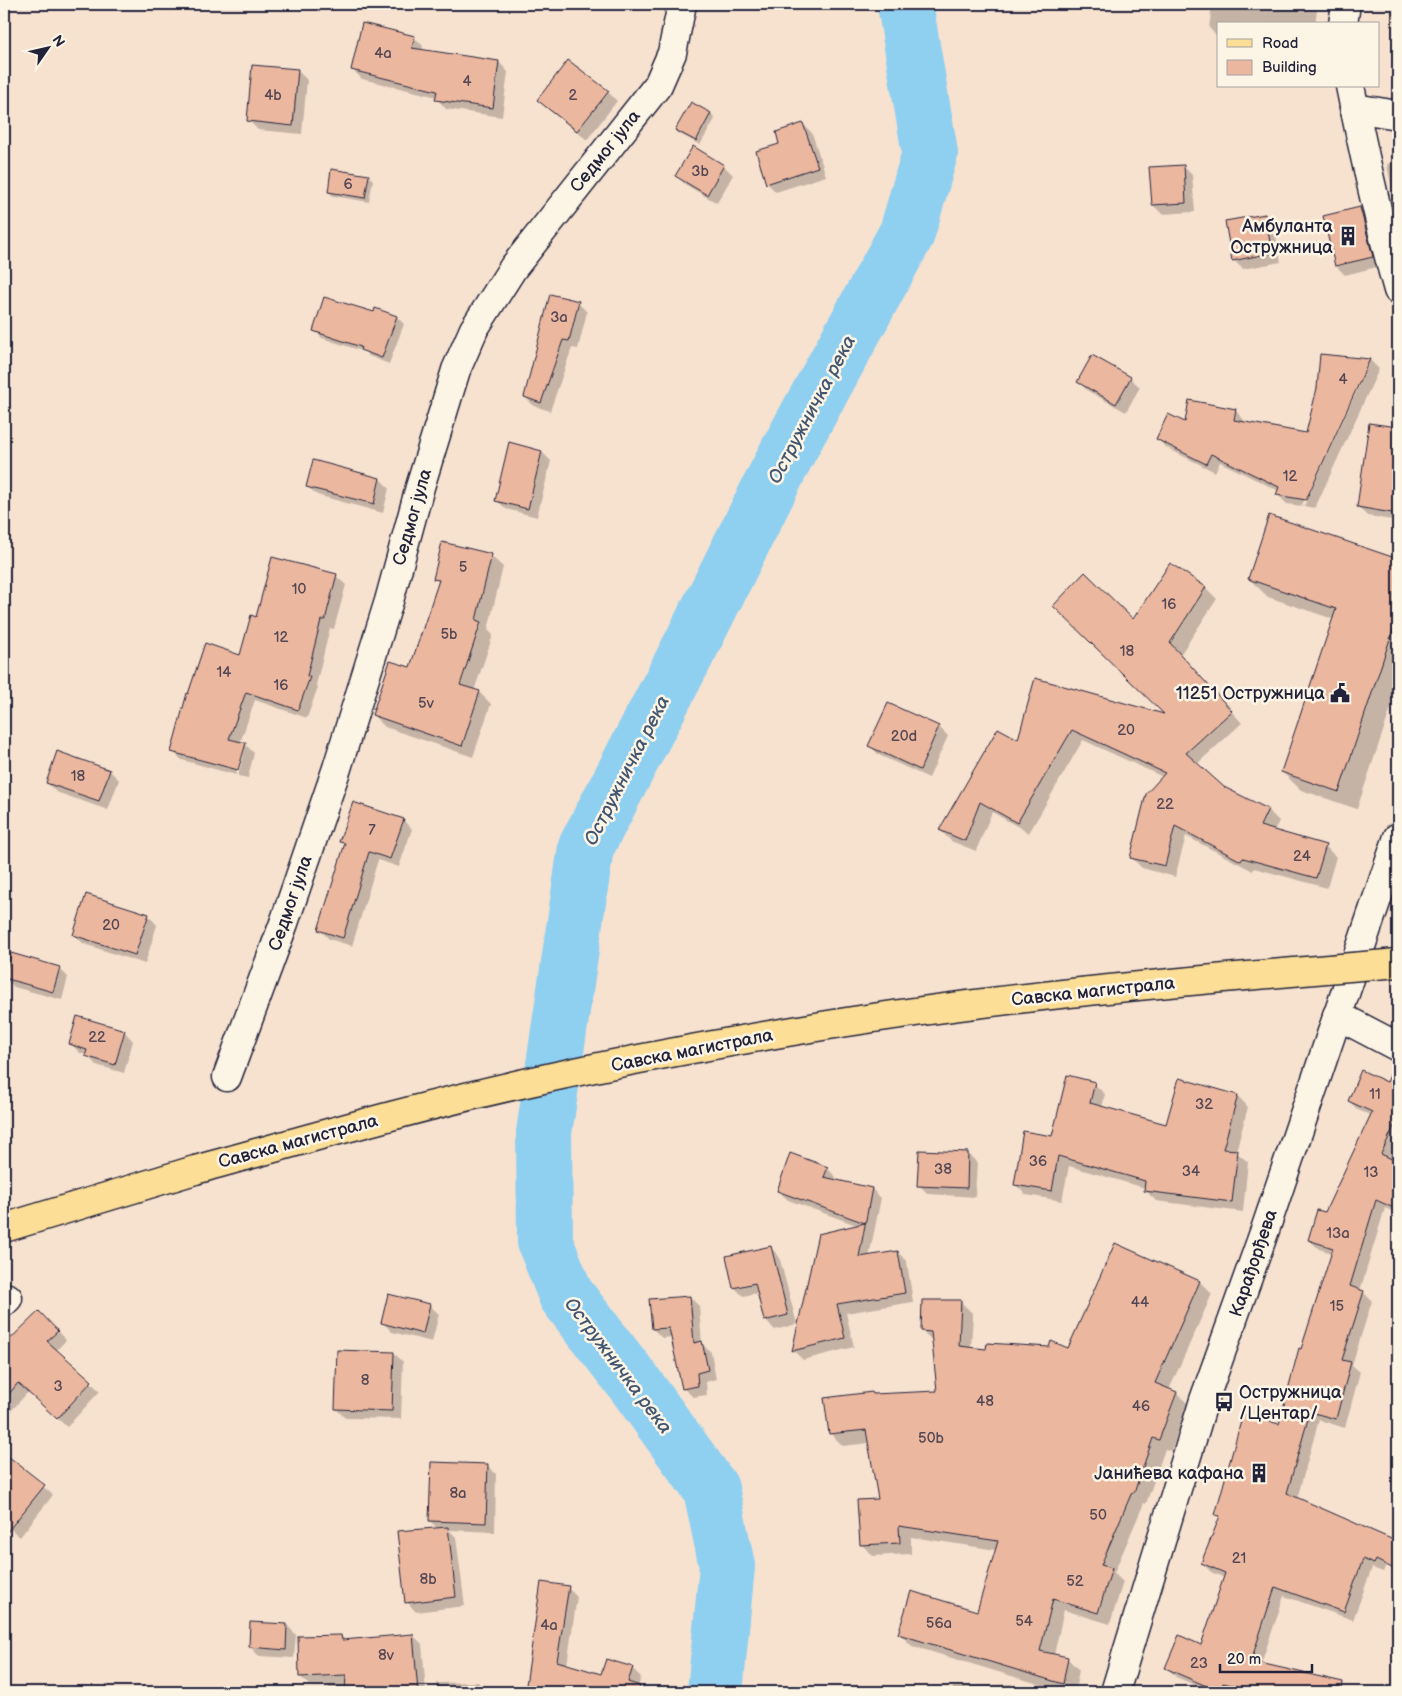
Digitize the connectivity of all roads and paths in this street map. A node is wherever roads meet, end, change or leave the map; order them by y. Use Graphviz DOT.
graph roads {
  1 [pos="682,4"];
  2 [pos="1346,4"];
  3 [pos="1343,22"];
  4 [pos="1352,97"];
  5 [pos="1398,116"];
  6 [pos="1398,290"];
  7 [pos="1398,837"];
  8 [pos="1398,963"];
  9 [pos="1336,1015"];
  10 [pos="1398,1047"];
  11 [pos="227,1077"];
  12 [pos="4,1228"];
  13 [pos="1115,1692"];
  1 -- 11 [label="street, Седмог јула"];
  2 -- 3 [label="street"];
  4 -- 5 [label="street"];
  4 -- 6 [label="street"];
  7 -- 9 [label="street, Карађорђева"];
  8 -- 12 [label="main road, Савска магистрала, bridge"];
  9 -- 10 [label="street"];
  9 -- 13 [label="street, Карађорђева"];
}
